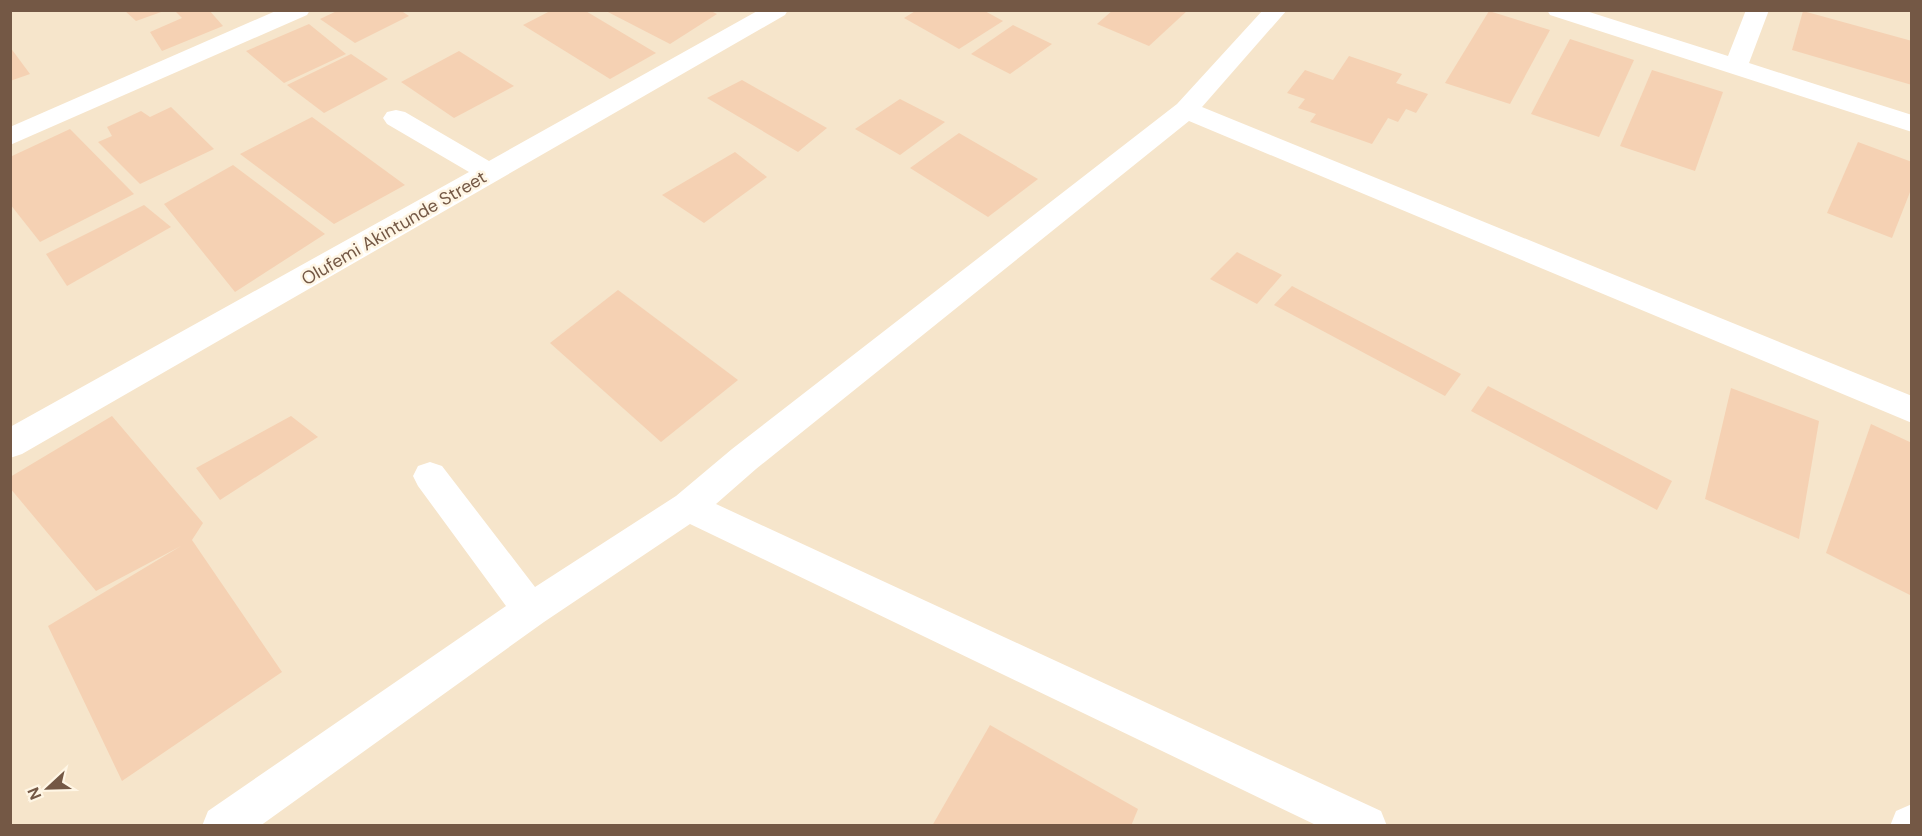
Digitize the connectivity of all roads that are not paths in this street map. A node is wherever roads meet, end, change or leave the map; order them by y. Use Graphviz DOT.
graph roads {
  1 [pos="299,10"];
  2 [pos="777,10"];
  3 [pos="1276,10"];
  4 [pos="1558,10"];
  5 [pos="1758,10"];
  6 [pos="1736,66"];
  7 [pos="1186,110"];
  8 [pos="396,118"];
  9 [pos="1911,124"];
  10 [pos="10,137"];
  11 [pos="490,173"];
  12 [pos="1911,410"];
  13 [pos="10,444"];
  14 [pos="430,476"];
  15 [pos="688,507"];
  16 [pos="531,610"];
  17 [pos="223,825"];
  18 [pos="1366,825"];
  1 -- 10 [label="street"];
  2 -- 11 [label="street, Olufemi Akintunde Street"];
  3 -- 7 [label="street"];
  4 -- 6 [label="street"];
  5 -- 6 [label="street"];
  6 -- 9 [label="street"];
  7 -- 12 [label="street"];
  7 -- 15 [label="street"];
  8 -- 11 [label="street"];
  11 -- 13 [label="street, Olufemi Akintunde Street"];
  14 -- 16 [label="street"];
  15 -- 16 [label="street"];
  15 -- 18 [label="street"];
  16 -- 17 [label="street"];
}
